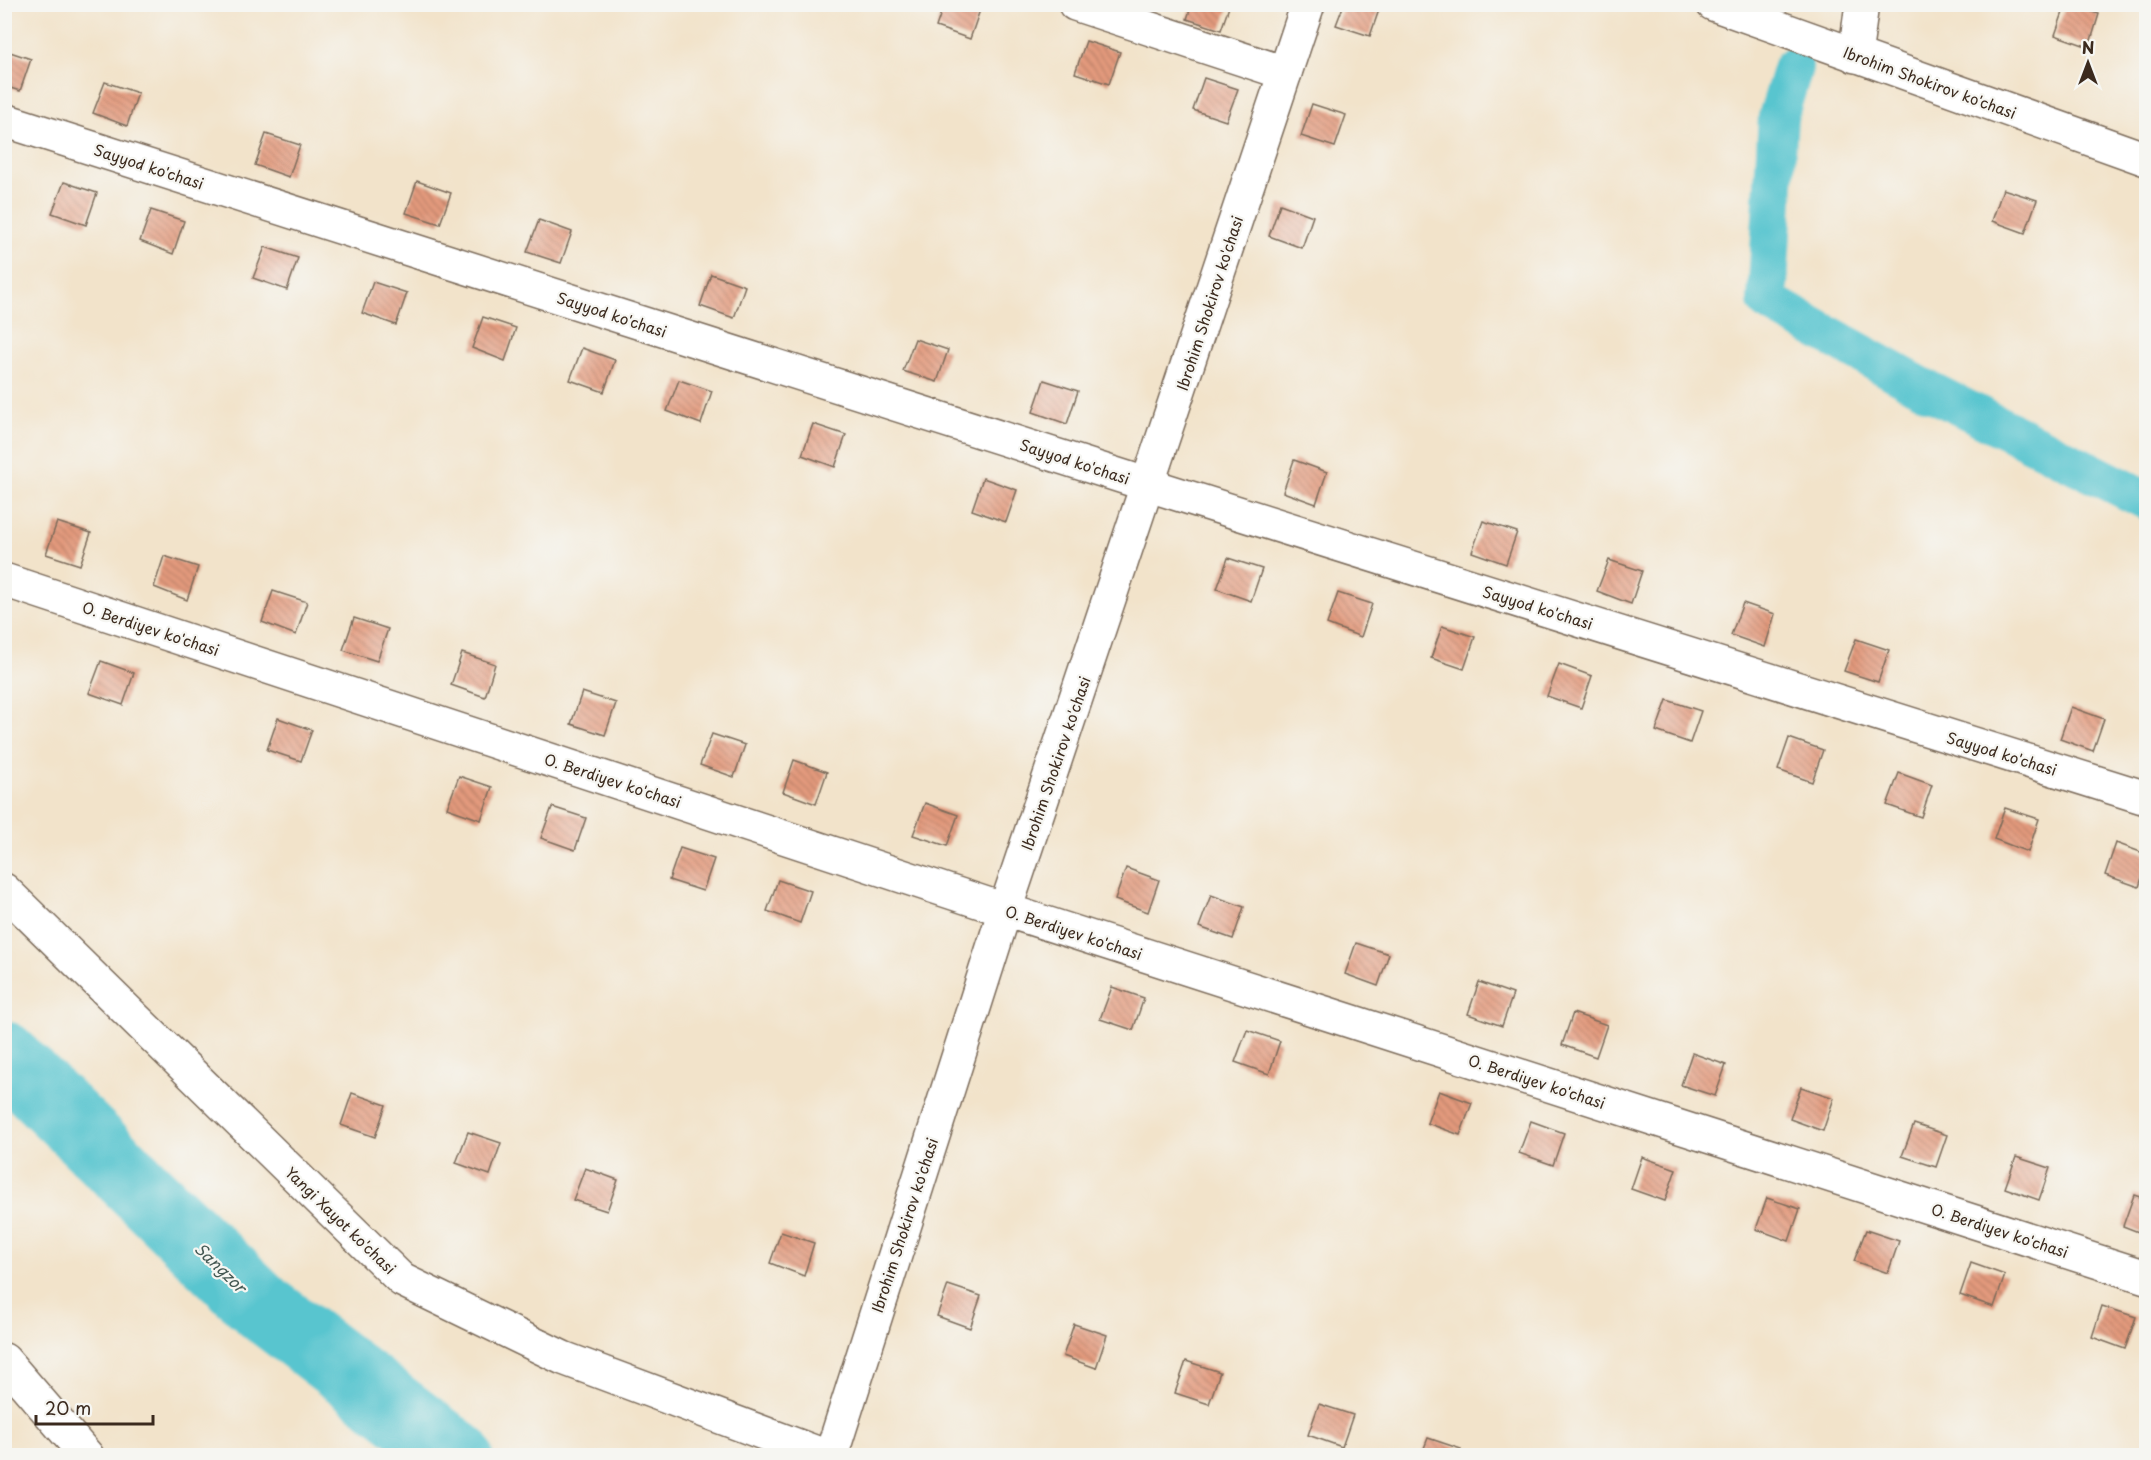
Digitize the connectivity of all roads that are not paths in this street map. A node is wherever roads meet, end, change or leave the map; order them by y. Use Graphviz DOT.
graph roads {
  1 [pos="1075,4"];
  2 [pos="1308,4"];
  3 [pos="1713,4"];
  4 [pos="1862,4"];
  5 [pos="1855,56"];
  6 [pos="1285,73"];
  7 [pos="4,120"];
  8 [pos="2146,159"];
  9 [pos="1149,485"];
  10 [pos="4,580"];
  11 [pos="2146,798"];
  12 [pos="4,890"];
  13 [pos="1005,910"];
  14 [pos="2146,1277"];
  15 [pos="4,1360"];
  16 [pos="87,1455"];
  17 [pos="825,1455"];
  18 [pos="831,1455"];
  1 -- 6 [label="street"];
  2 -- 6 [label="street, Ibrohim Shokirov ko'chasi"];
  3 -- 5 [label="street, Ibrohim Shokirov ko'chasi"];
  4 -- 5 [label="street"];
  5 -- 8 [label="street, Ibrohim Shokirov ko'chasi"];
  6 -- 9 [label="street, Ibrohim Shokirov ko'chasi"];
  7 -- 9 [label="street, Sayyod ko'chasi"];
  9 -- 11 [label="street, Sayyod ko'chasi"];
  9 -- 13 [label="street, Ibrohim Shokirov ko'chasi"];
  10 -- 13 [label="street, O. Berdiyev ko'chasi"];
  12 -- 17 [label="street, Yangi Xayot ko'chasi"];
  13 -- 14 [label="street, O. Berdiyev ko'chasi"];
  13 -- 18 [label="street, Ibrohim Shokirov ko'chasi"];
  15 -- 16 [label="street"];
}
